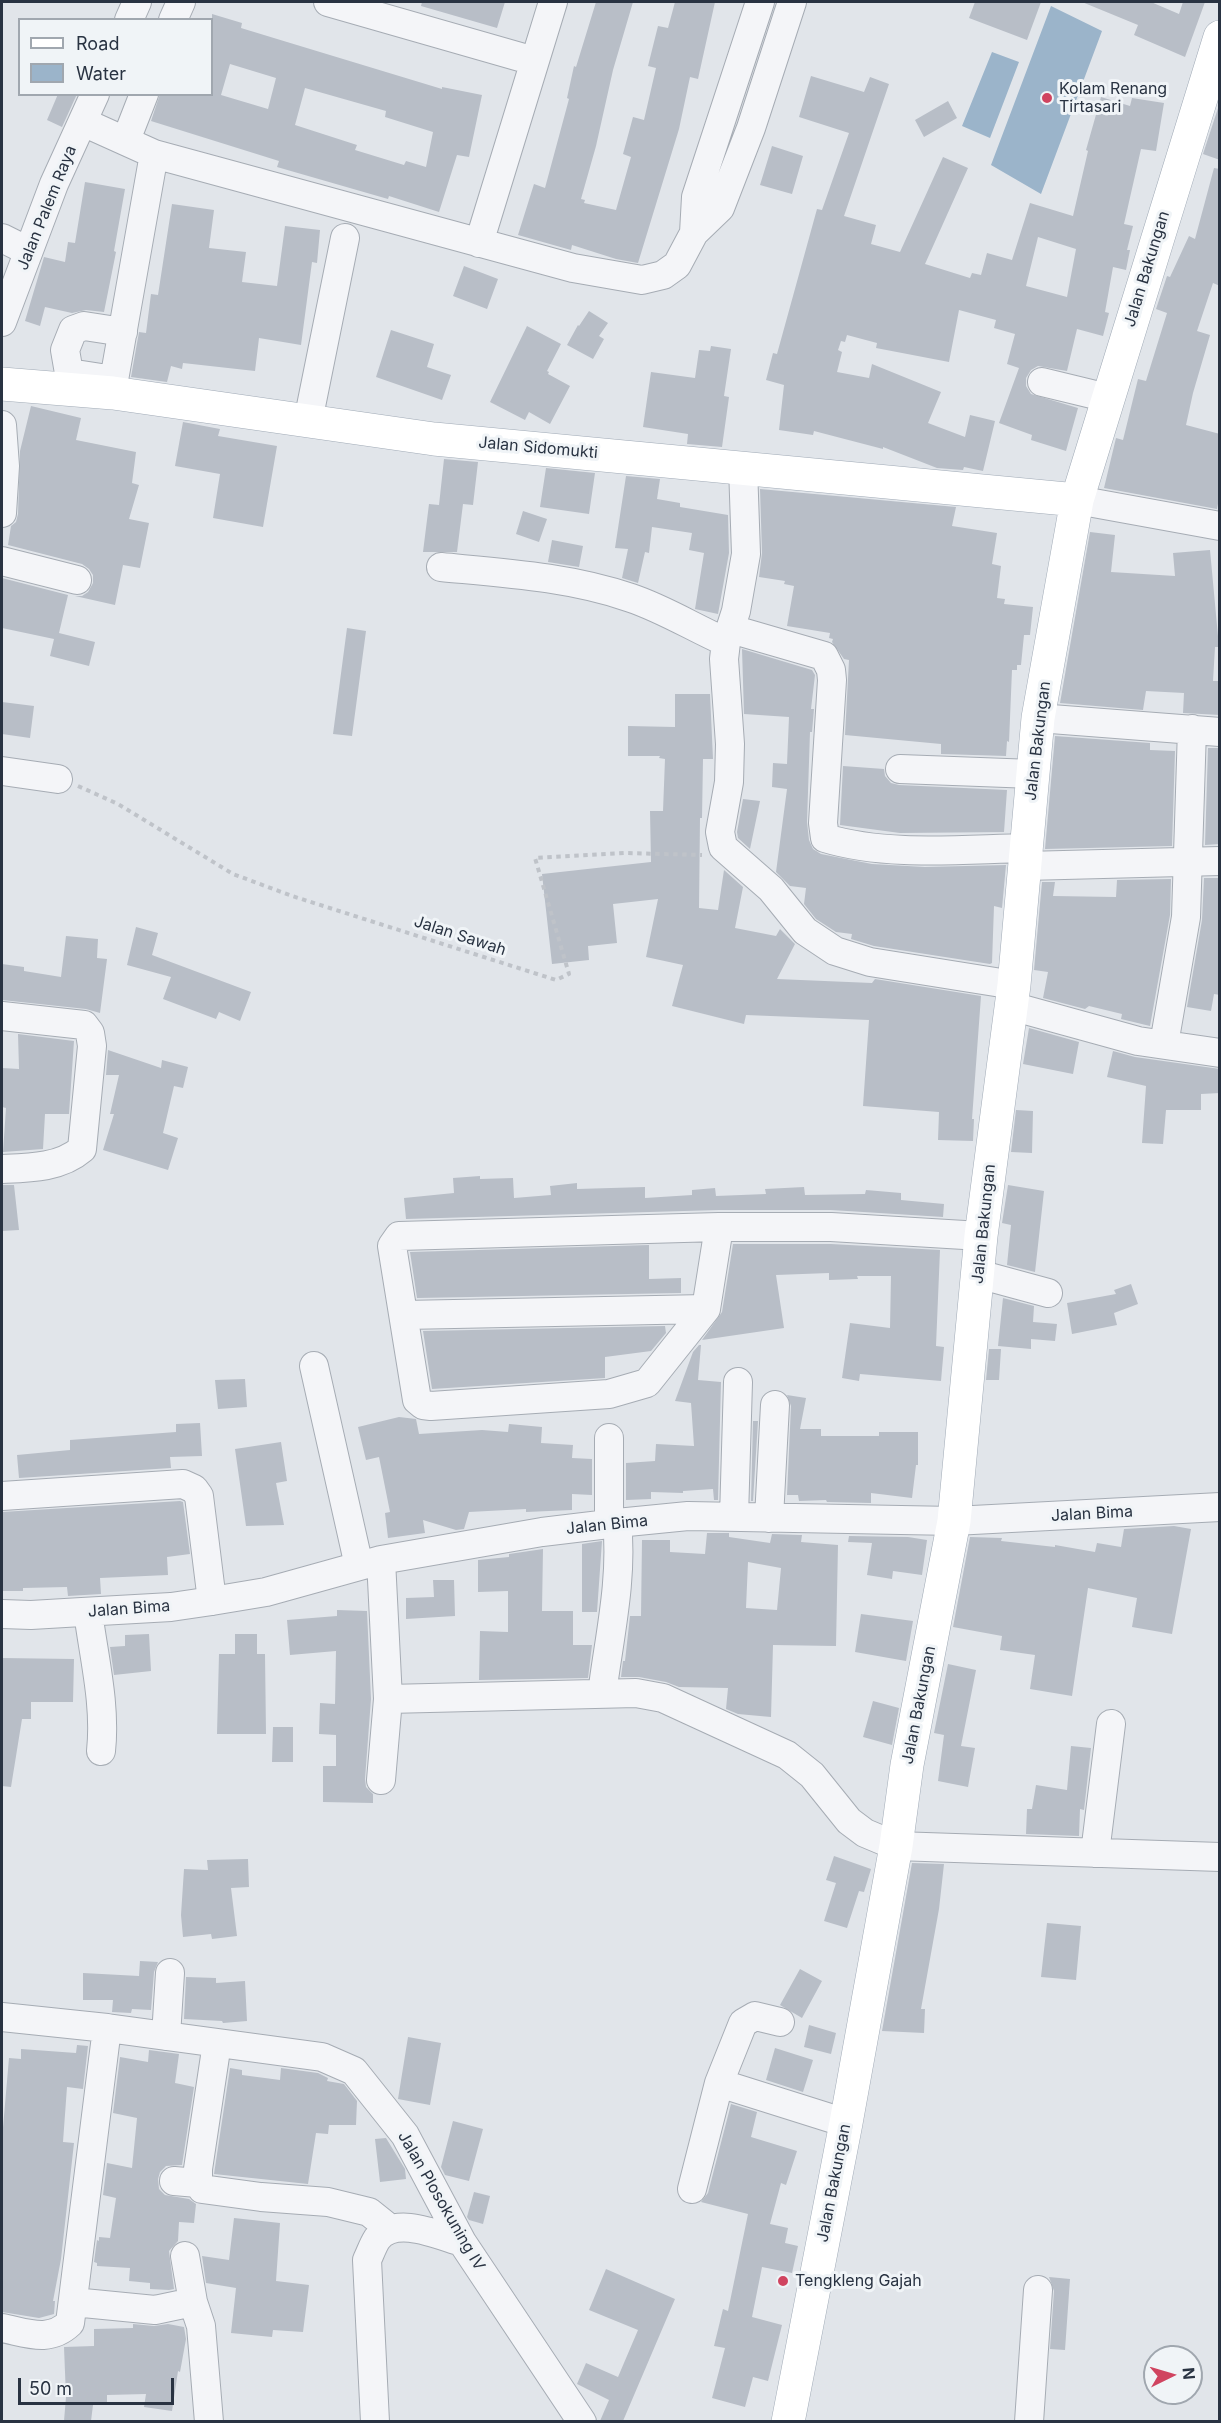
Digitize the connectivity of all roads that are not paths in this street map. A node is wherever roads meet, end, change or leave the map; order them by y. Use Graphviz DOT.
graph roads {
  1 [pos="137,2"];
  2 [pos="180,2"];
  3 [pos="328,2"];
  4 [pos="553,2"];
  5 [pos="760,2"];
  6 [pos="792,2"];
  7 [pos="130,18"];
  8 [pos="175,18"];
  9 [pos="1220,37"];
  10 [pos="534,61"];
  11 [pos="94,96"];
  12 [pos="143,96"];
  13 [pos="721,118"];
  14 [pos="83,122"];
  15 [pos="751,128"];
  16 [pos="126,140"];
  17 [pos="154,154"];
  18 [pos="694,233"];
  19 [pos="2,238"];
  20 [pos="345,238"];
  21 [pos="479,243"];
  22 [pos="28,251"];
  23 [pos="2,322"];
  24 [pos="123,332"];
  25 [pos="1042,382"];
  26 [pos="2,384"];
  27 [pos="1108,398"];
  28 [pos="308,421"];
  29 [pos="2,425"];
  30 [pos="743,467"];
  31 [pos="1077,500"];
  32 [pos="2,513"];
  33 [pos="1220,526"];
  34 [pos="2,561"];
  35 [pos="441,567"];
  36 [pos="77,580"];
  37 [pos="729,636"];
  38 [pos="1038,718"];
  39 [pos="1206,730"];
  40 [pos="900,768"];
  41 [pos="2,771"];
  42 [pos="1033,774"];
  43 [pos="58,779"];
  44 [pos="1026,857"];
  45 [pos="1189,861"];
  46 [pos="1220,861"];
  47 [pos="1012,996"];
  48 [pos="2,1016"];
  49 [pos="1164,1044"];
  50 [pos="1220,1053"];
  51 [pos="2,1169"];
  52 [pos="719,1227"];
  53 [pos="981,1236"];
  54 [pos="978,1274"];
  55 [pos="1048,1293"];
  56 [pos="706,1309"];
  57 [pos="404,1315"];
  58 [pos="314,1366"];
  59 [pos="738,1382"];
  60 [pos="775,1405"];
  61 [pos="609,1438"];
  62 [pos="2,1496"];
  63 [pos="1220,1507"];
  64 [pos="734,1517"];
  65 [pos="769,1518"];
  66 [pos="954,1521"];
  67 [pos="613,1523"];
  68 [pos="370,1563"];
  69 [pos="212,1601"];
  70 [pos="88,1612"];
  71 [pos="2,1614"];
  72 [pos="602,1694"];
  73 [pos="388,1699"];
  74 [pos="1112,1724"];
  75 [pos="101,1752"];
  76 [pos="381,1780"];
  77 [pos="896,1846"];
  78 [pos="1095,1853"];
  79 [pos="1220,1857"];
  80 [pos="170,1973"];
  81 [pos="2,2017"];
  82 [pos="780,2022"];
  83 [pos="107,2028"];
  84 [pos="166,2036"];
  85 [pos="217,2043"];
  86 [pos="719,2083"];
  87 [pos="846,2122"];
  88 [pos="692,2189"];
  89 [pos="390,2228"];
  90 [pos="462,2242"];
  91 [pos="185,2256"];
  92 [pos="1038,2290"];
  93 [pos="73,2302"];
  94 [pos="193,2302"];
  95 [pos="2,2328"];
  96 [pos="209,2421"];
  97 [pos="375,2421"];
  98 [pos="582,2421"];
  99 [pos="788,2421"];
  100 [pos="1029,2421"];
  1 -- 7 [label="street"];
  2 -- 8 [label="street"];
  3 -- 10 [label="street"];
  4 -- 10 [label="street"];
  5 -- 13 [label="street"];
  6 -- 15 [label="street"];
  9 -- 27 [label="main road, Jalan Bakungan"];
  10 -- 21 [label="street"];
  11 -- 14 [label="street, Jalan Palem Raya"];
  12 -- 16 [label="street"];
  13 -- 15 [label="street"];
  13 -- 18 [label="street"];
  14 -- 16 [label="street"];
  14 -- 22 [label="street, Jalan Palem Raya"];
  15 -- 18 [label="street"];
  16 -- 17 [label="street"];
  17 -- 21 [label="street"];
  17 -- 24 [label="street"];
  18 -- 21 [label="street"];
  19 -- 22 [label="street"];
  20 -- 28 [label="street"];
  22 -- 23 [label="street, Jalan Palem Raya"];
  25 -- 27 [label="street"];
  26 -- 28 [label="main road, Jalan Sidomukti"];
  27 -- 31 [label="main road, Jalan Bakungan"];
  28 -- 30 [label="main road, Jalan Sidomukti"];
  29 -- 32 [label="street"];
  30 -- 31 [label="main road, Jalan Sidomukti"];
  30 -- 37 [label="street"];
  31 -- 33 [label="street"];
  31 -- 38 [label="main road, Jalan Bakungan"];
  34 -- 36 [label="street"];
  35 -- 37 [label="street"];
  37 -- 44 [label="street"];
  37 -- 47 [label="street"];
  38 -- 39 [label="street"];
  38 -- 42 [label="main road, Jalan Bakungan"];
  39 -- 45 [label="street"];
  40 -- 42 [label="street"];
  41 -- 43 [label="street"];
  42 -- 44 [label="main road, Jalan Bakungan"];
  44 -- 45 [label="street"];
  44 -- 47 [label="main road, Jalan Bakungan"];
  45 -- 46 [label="street"];
  45 -- 49 [label="street"];
  47 -- 49 [label="street"];
  47 -- 53 [label="main road, Jalan Bakungan"];
  48 -- 51 [label="street"];
  49 -- 50 [label="street"];
  52 -- 53 [label="street"];
  52 -- 56 [label="street"];
  52 -- 57 [label="street"];
  53 -- 54 [label="main road, Jalan Bakungan"];
  54 -- 55 [label="street"];
  54 -- 66 [label="main road, Jalan Bakungan"];
  56 -- 57 [label="street"];
  56 -- 57 [label="street"];
  58 -- 68 [label="street"];
  59 -- 64 [label="street"];
  60 -- 65 [label="street"];
  61 -- 67 [label="street"];
  62 -- 69 [label="street"];
  63 -- 66 [label="street, Jalan Bima"];
  64 -- 65 [label="street, Jalan Bima"];
  64 -- 67 [label="street, Jalan Bima"];
  65 -- 66 [label="street, Jalan Bima"];
  66 -- 77 [label="main road, Jalan Bakungan"];
  67 -- 68 [label="street, Jalan Bima"];
  67 -- 72 [label="street"];
  68 -- 69 [label="street, Jalan Bima"];
  68 -- 73 [label="street"];
  69 -- 70 [label="street, Jalan Bima"];
  70 -- 71 [label="street, Jalan Bima"];
  70 -- 75 [label="street"];
  72 -- 73 [label="street"];
  72 -- 77 [label="street"];
  73 -- 76 [label="street"];
  74 -- 78 [label="street"];
  77 -- 78 [label="street"];
  77 -- 87 [label="main road, Jalan Bakungan"];
  78 -- 79 [label="street"];
  80 -- 84 [label="street"];
  81 -- 83 [label="street, Jalan Plosokuning IV"];
  82 -- 86 [label="street"];
  83 -- 84 [label="street, Jalan Plosokuning IV"];
  83 -- 93 [label="street"];
  84 -- 85 [label="street, Jalan Plosokuning IV"];
  85 -- 89 [label="street"];
  85 -- 90 [label="street, Jalan Plosokuning IV"];
  86 -- 87 [label="street"];
  86 -- 88 [label="street"];
  87 -- 99 [label="main road, Jalan Bakungan"];
  89 -- 90 [label="street"];
  89 -- 97 [label="street"];
  90 -- 98 [label="street, Jalan Plosokuning IV"];
  91 -- 94 [label="street"];
  92 -- 100 [label="street"];
  93 -- 94 [label="street"];
  93 -- 95 [label="street"];
  94 -- 96 [label="street"];
}
